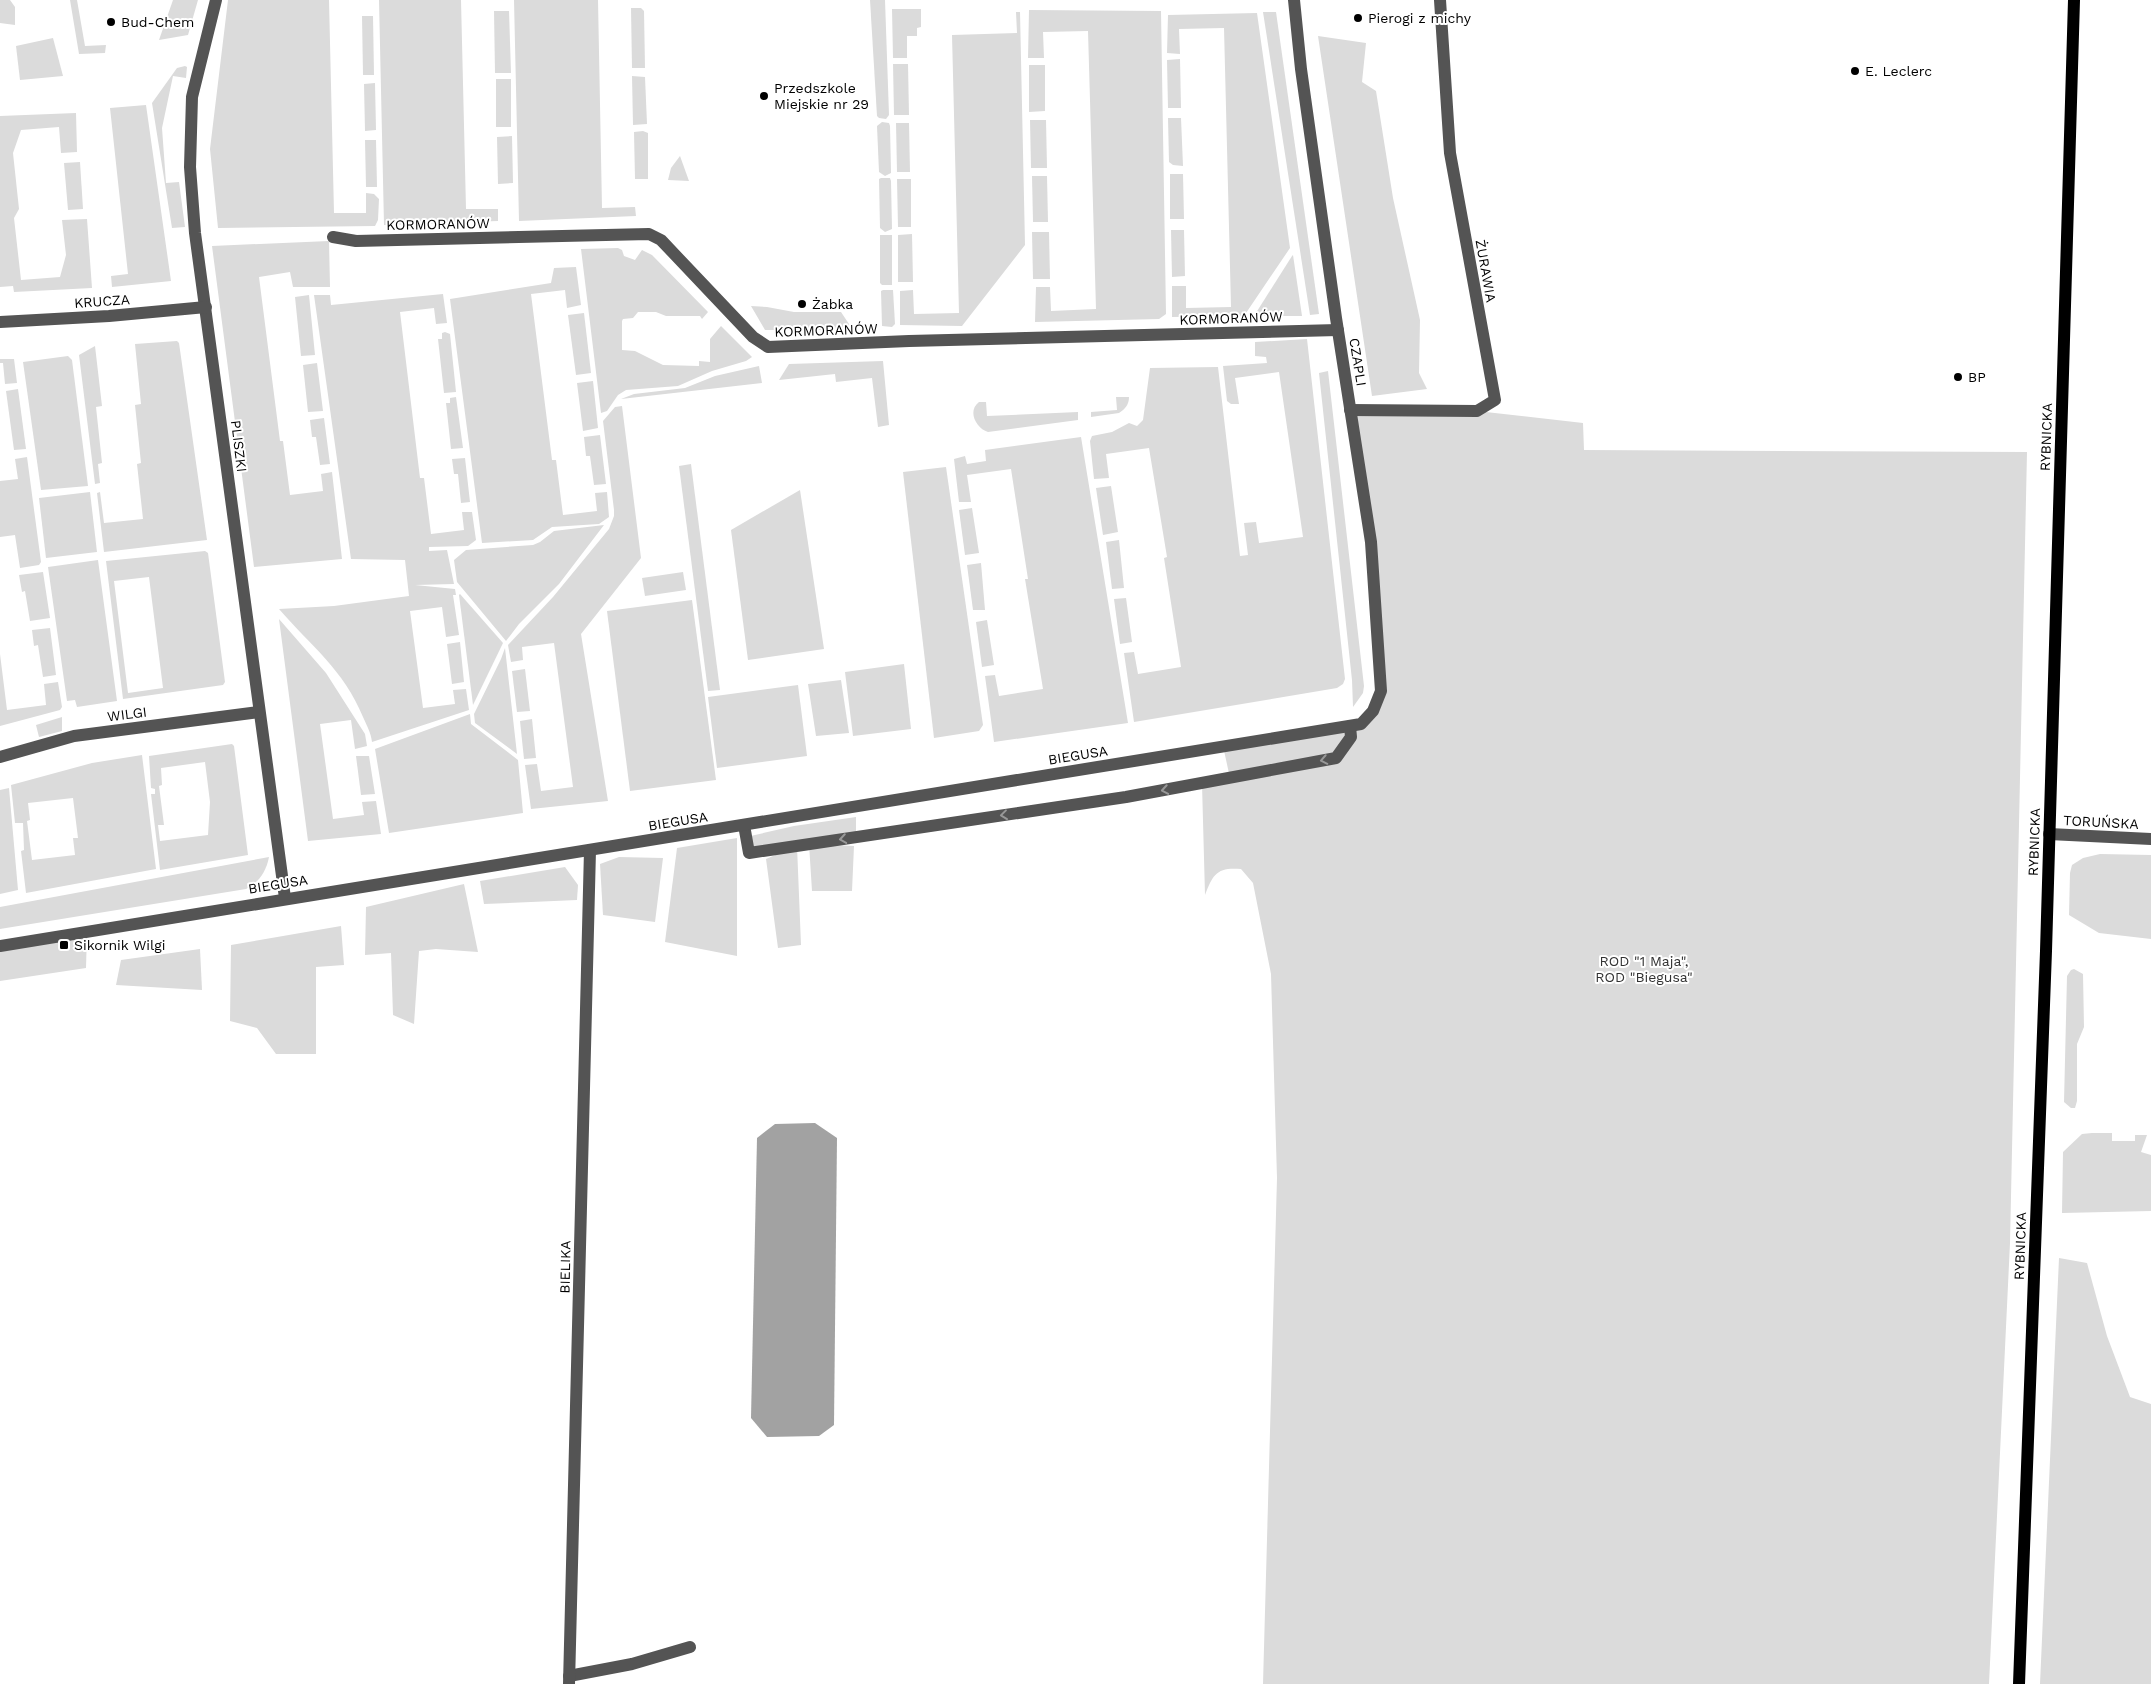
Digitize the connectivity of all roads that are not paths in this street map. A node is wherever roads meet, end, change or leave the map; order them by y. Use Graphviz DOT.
graph roads {
  1 [pos="216,0"];
  2 [pos="1294,0"];
  3 [pos="1440,0"];
  4 [pos="2074,0"];
  5 [pos="333,237"];
  6 [pos="206,307"];
  7 [pos="0,322"];
  8 [pos="1338,330"];
  9 [pos="1350,410"];
  10 [pos="259,712"];
  11 [pos="1355,725"];
  12 [pos="0,757"];
  13 [pos="744,825"];
  14 [pos="2049,834"];
  15 [pos="2151,839"];
  16 [pos="590,850"];
  17 [pos="285,898"];
  18 [pos="0,946"];
  19 [pos="690,1647"];
  20 [pos="569,1680"];
  21 [pos="2019,1684"];
  1 -- 6 [label="street, PLISZKI"];
  2 -- 8 [label="street, CZAPLI"];
  3 -- 9 [label="street, ŻURAWIA"];
  4 -- 14 [label="main road, RYBNICKA"];
  5 -- 8 [label="street, KORMORANÓW"];
  6 -- 7 [label="street, KRUCZA"];
  6 -- 10 [label="street, PLISZKI"];
  8 -- 9 [label="street, CZAPLI"];
  9 -- 11 [label="street, CZAPLI"];
  10 -- 12 [label="street, WILGI"];
  10 -- 17 [label="street, PLISZKI"];
  11 -- 13 [label="street, BIEGUSA"];
  11 -- 13 [label="street, CZAPLI, one-way"];
  13 -- 16 [label="street, BIEGUSA"];
  14 -- 15 [label="street, TORUŃSKA"];
  14 -- 21 [label="main road, RYBNICKA"];
  16 -- 17 [label="street, BIEGUSA"];
  16 -- 20 [label="street, BIELIKA"];
  17 -- 18 [label="street, BIEGUSA"];
  19 -- 20 [label="street"];
}
